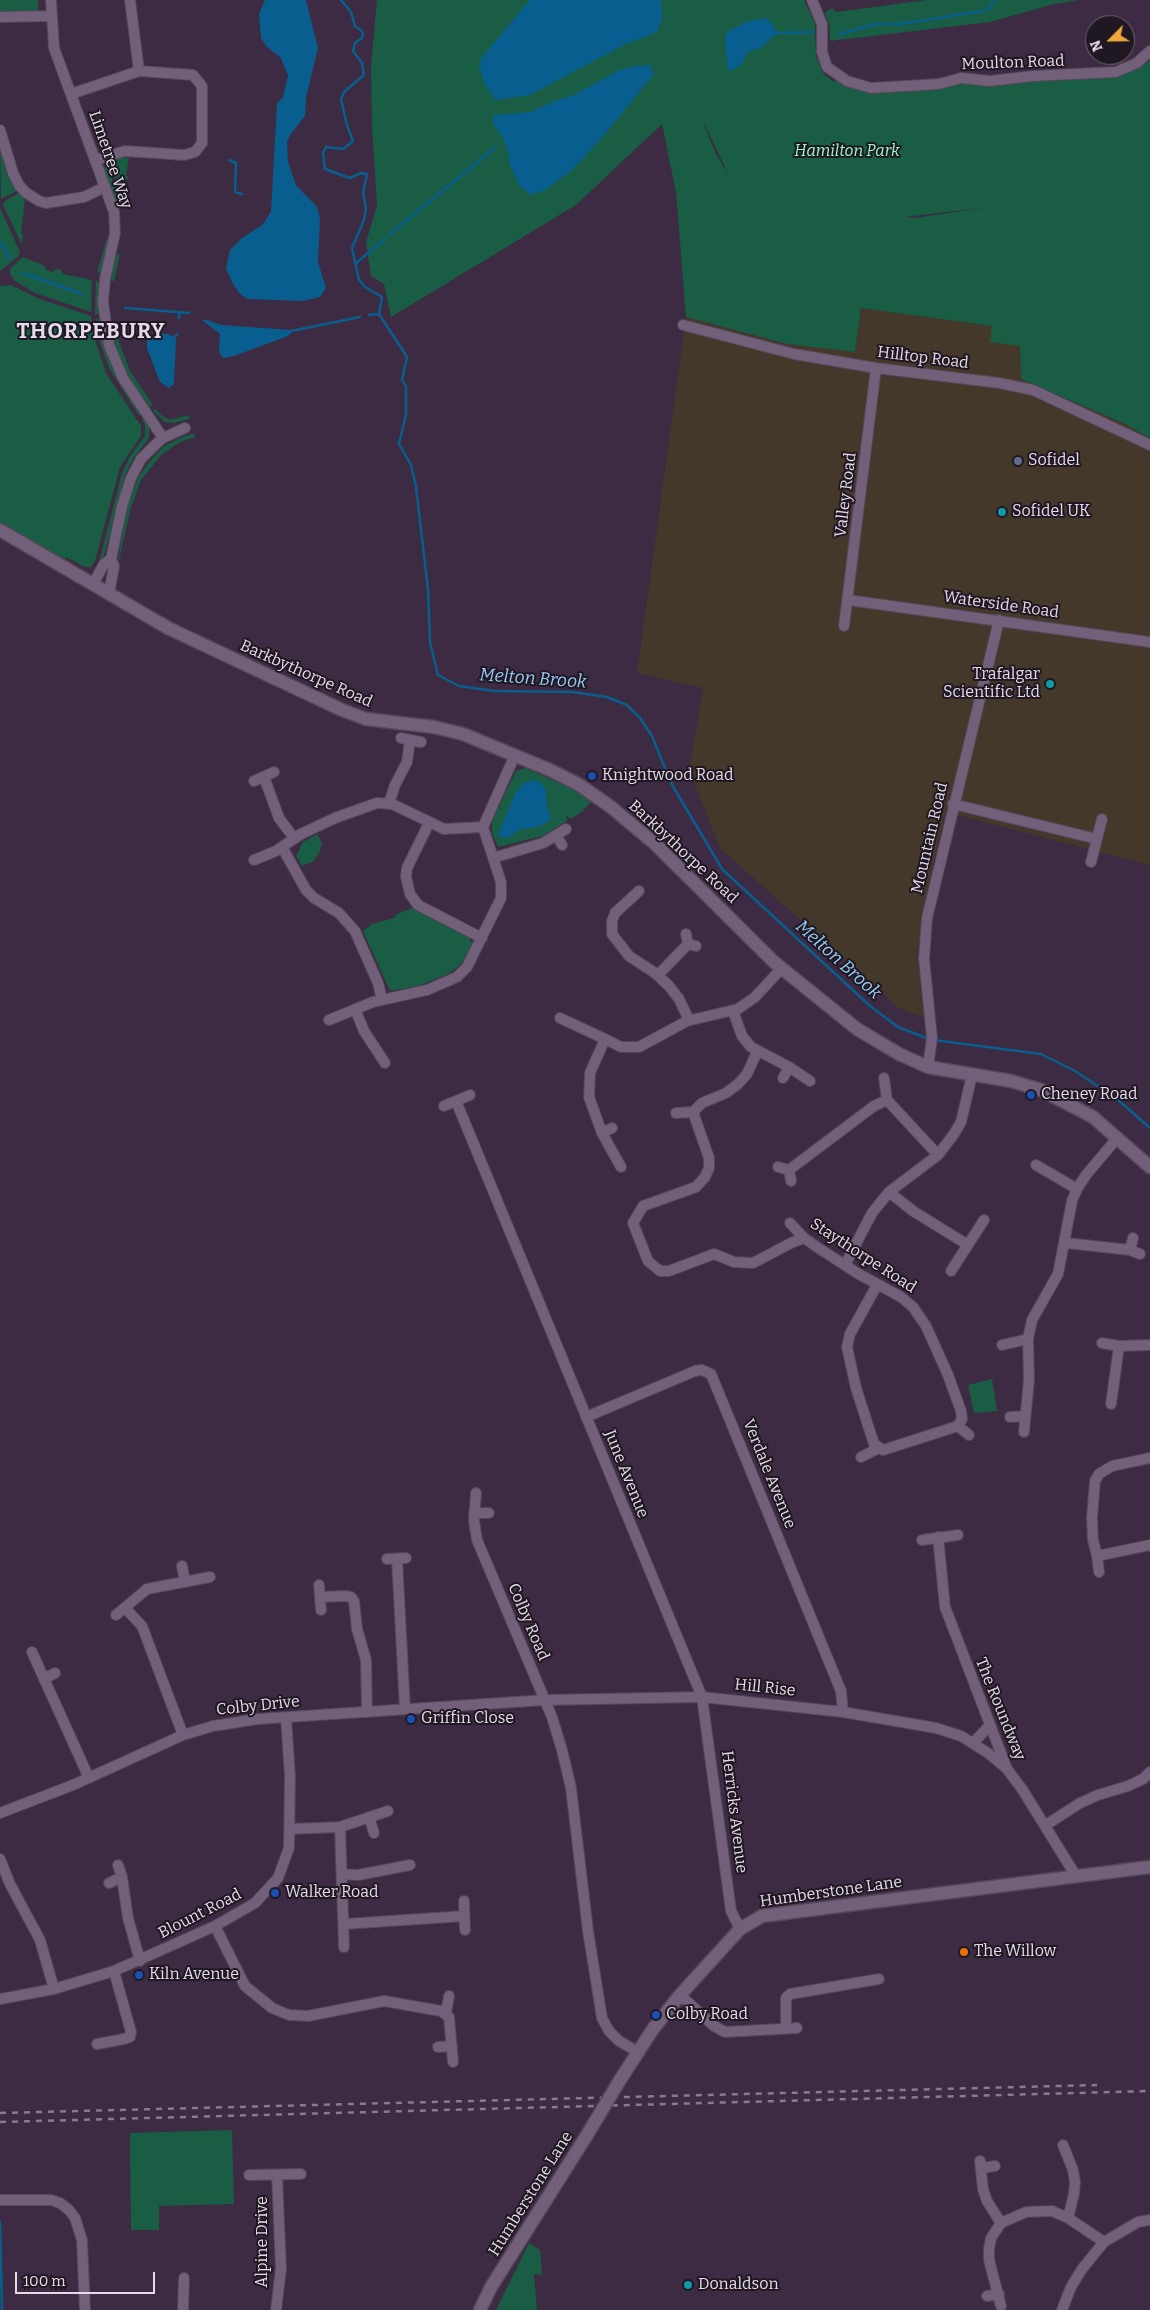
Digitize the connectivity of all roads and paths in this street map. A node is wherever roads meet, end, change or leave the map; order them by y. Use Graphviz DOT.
graph roads {
  1 [pos="52,0"];
  2 [pos="130,0"];
  3 [pos="812,0"];
  4 [pos="52,16"];
  5 [pos="0,17"];
  6 [pos="1150,51"];
  7 [pos="139,71"];
  8 [pos="71,94"];
  9 [pos="0,130"];
  10 [pos="96,160"];
  11 [pos="105,187"];
  12 [pos="683,325"];
  13 [pos="876,368"];
  14 [pos="185,428"];
  15 [pos="163,438"];
  16 [pos="1150,445"];
  17 [pos="0,530"];
  18 [pos="111,559"];
  19 [pos="92,584"];
  20 [pos="109,594"];
  21 [pos="848,600"];
  22 [pos="999,620"];
  23 [pos="844,626"];
  24 [pos="1150,642"];
  25 [pos="421,742"];
  26 [pos="516,755"];
  27 [pos="274,772"];
  28 [pos="390,803"];
  29 [pos="953,804"];
  30 [pos="1102,819"];
  31 [pos="429,823"];
  32 [pos="483,827"];
  33 [pos="566,829"];
  34 [pos="556,835"];
  35 [pos="294,838"];
  36 [pos="1097,839"];
  37 [pos="562,845"];
  38 [pos="282,847"];
  39 [pos="493,858"];
  40 [pos="254,860"];
  41 [pos="1091,862"];
  42 [pos="639,891"];
  43 [pos="482,938"];
  44 [pos="690,941"];
  45 [pos="781,969"];
  46 [pos="658,975"];
  47 [pos="382,1000"];
  48 [pos="355,1009"];
  49 [pos="733,1011"];
  50 [pos="560,1018"];
  51 [pos="329,1020"];
  52 [pos="689,1020"];
  53 [pos="605,1039"];
  54 [pos="757,1052"];
  55 [pos="385,1063"];
  56 [pos="789,1067"];
  57 [pos="928,1067"];
  58 [pos="972,1075"];
  59 [pos="783,1078"];
  60 [pos="884,1078"];
  61 [pos="810,1081"];
  62 [pos="470,1096"];
  63 [pos="887,1100"];
  64 [pos="456,1101"];
  65 [pos="444,1106"];
  66 [pos="693,1112"];
  67 [pos="676,1113"];
  68 [pos="612,1128"];
  69 [pos="602,1133"];
  70 [pos="1118,1138"];
  71 [pos="938,1155"];
  72 [pos="1036,1166"];
  73 [pos="621,1167"];
  74 [pos="778,1167"];
  75 [pos="1150,1167"];
  76 [pos="789,1170"];
  77 [pos="791,1181"];
  78 [pos="1077,1189"];
  79 [pos="889,1192"];
  80 [pos="984,1220"];
  81 [pos="790,1223"];
  82 [pos="804,1238"];
  83 [pos="1133,1238"];
  84 [pos="1066,1243"];
  85 [pos="968,1245"];
  86 [pos="845,1265"];
  87 [pos="951,1271"];
  88 [pos="877,1285"];
  89 [pos="1028,1339"];
  90 [pos="1102,1344"];
  91 [pos="1002,1345"];
  92 [pos="1150,1345"];
  93 [pos="1119,1346"];
  94 [pos="1111,1404"];
  95 [pos="1025,1416"];
  96 [pos="586,1417"];
  97 [pos="1010,1417"];
  98 [pos="958,1426"];
  99 [pos="1024,1432"];
  100 [pos="969,1435"];
  101 [pos="878,1448"];
  102 [pos="861,1457"];
  103 [pos="1150,1458"];
  104 [pos="476,1493"];
  105 [pos="474,1513"];
  106 [pos="489,1513"];
  107 [pos="958,1535"];
  108 [pos="938,1538"];
  109 [pos="922,1540"];
  110 [pos="1150,1545"];
  111 [pos="1097,1556"];
  112 [pos="397,1559"];
  113 [pos="182,1566"];
  114 [pos="1099,1572"];
  115 [pos="210,1577"];
  116 [pos="185,1582"];
  117 [pos="319,1585"];
  118 [pos="320,1597"];
  119 [pos="125,1608"];
  120 [pos="320,1610"];
  121 [pos="116,1616"];
  122 [pos="32,1652"];
  123 [pos="55,1673"];
  124 [pos="44,1678"];
  125 [pos="702,1697"];
  126 [pos="545,1700"];
  127 [pos="507,1704"];
  128 [pos="405,1709"];
  129 [pos="367,1712"];
  130 [pos="843,1712"];
  131 [pos="286,1718"];
  132 [pos="990,1725"];
  133 [pos="183,1735"];
  134 [pos="974,1743"];
  135 [pos="1007,1769"];
  136 [pos="1150,1772"];
  137 [pos="89,1778"];
  138 [pos="388,1811"];
  139 [pos="0,1814"];
  140 [pos="369,1817"];
  141 [pos="1046,1825"];
  142 [pos="340,1827"];
  143 [pos="291,1829"];
  144 [pos="374,1833"];
  145 [pos="0,1859"];
  146 [pos="118,1865"];
  147 [pos="410,1865"];
  148 [pos="1150,1867"];
  149 [pos="342,1874"];
  150 [pos="1076,1876"];
  151 [pos="122,1877"];
  152 [pos="109,1883"];
  153 [pos="464,1902"];
  154 [pos="464,1916"];
  155 [pos="345,1924"];
  156 [pos="215,1926"];
  157 [pos="740,1929"];
  158 [pos="465,1930"];
  159 [pos="344,1947"];
  160 [pos="140,1961"];
  161 [pos="114,1971"];
  162 [pos="879,1979"];
  163 [pos="54,1989"];
  164 [pos="680,1995"];
  165 [pos="449,1996"];
  166 [pos="0,1999"];
  167 [pos="446,2013"];
  168 [pos="797,2028"];
  169 [pos="786,2029"];
  170 [pos="97,2044"];
  171 [pos="452,2046"];
  172 [pos="438,2047"];
  173 [pos="638,2052"];
  174 [pos="453,2062"];
  175 [pos="1063,2145"];
  176 [pos="995,2166"];
  177 [pos="277,2174"];
  178 [pos="300,2174"];
  179 [pos="249,2175"];
  180 [pos="0,2200"];
  181 [pos="1068,2218"];
  182 [pos="1150,2220"];
  183 [pos="1001,2223"];
  184 [pos="1104,2242"];
  185 [pos="184,2278"];
  186 [pos="999,2294"];
  187 [pos="987,2296"];
  188 [pos="1001,2306"];
  189 [pos="85,2310"];
  190 [pos="183,2310"];
  191 [pos="276,2310"];
  192 [pos="480,2310"];
  193 [pos="1062,2310"];
  1 -- 4 [label="street, Limetree Way"];
  2 -- 7 [label="street"];
  3 -- 6 [label="street, Moulton Road"];
  4 -- 5 [label="street"];
  4 -- 8 [label="street, Limetree Way"];
  7 -- 8 [label="street"];
  7 -- 10 [label="street"];
  8 -- 10 [label="street, Limetree Way"];
  9 -- 11 [label="street"];
  10 -- 11 [label="street, Limetree Way"];
  11 -- 15 [label="street, Limetree Way"];
  12 -- 13 [label="street, Hilltop Road"];
  13 -- 16 [label="street, Hilltop Road"];
  13 -- 21 [label="street, Valley Road"];
  14 -- 15 [label="street"];
  15 -- 18 [label="street"];
  17 -- 19 [label="street, Barkbythorpe Road"];
  18 -- 19 [label="street"];
  18 -- 20 [label="street"];
  19 -- 20 [label="street, Barkbythorpe Road"];
  20 -- 26 [label="street, Barkbythorpe Road"];
  21 -- 22 [label="street, Waterside Road"];
  21 -- 23 [label="street, Valley Road"];
  22 -- 24 [label="street, Waterside Road"];
  22 -- 29 [label="street, Mountain Road"];
  25 -- 28 [label="street"];
  26 -- 32 [label="street"];
  26 -- 45 [label="street, Barkbythorpe Road"];
  27 -- 35 [label="street"];
  28 -- 31 [label="street"];
  28 -- 35 [label="street"];
  29 -- 36 [label="street"];
  29 -- 57 [label="street, Mountain Road"];
  30 -- 36 [label="street"];
  31 -- 32 [label="street"];
  31 -- 43 [label="street"];
  32 -- 39 [label="street"];
  33 -- 34 [label="street"];
  34 -- 37 [label="street"];
  34 -- 39 [label="street"];
  35 -- 38 [label="street"];
  36 -- 41 [label="street"];
  38 -- 40 [label="street"];
  38 -- 47 [label="street"];
  39 -- 43 [label="street"];
  42 -- 46 [label="street"];
  43 -- 47 [label="street"];
  44 -- 46 [label="street"];
  45 -- 49 [label="street"];
  45 -- 57 [label="street, Barkbythorpe Road"];
  46 -- 52 [label="street"];
  47 -- 48 [label="street"];
  48 -- 51 [label="street"];
  48 -- 55 [label="street"];
  49 -- 52 [label="street"];
  49 -- 54 [label="street"];
  50 -- 53 [label="street"];
  52 -- 53 [label="street"];
  53 -- 69 [label="street"];
  54 -- 56 [label="street"];
  54 -- 66 [label="street"];
  56 -- 59 [label="street"];
  56 -- 61 [label="street"];
  57 -- 58 [label="street, Barkbythorpe Road"];
  58 -- 70 [label="street, Barkbythorpe Road"];
  58 -- 71 [label="street"];
  60 -- 63 [label="street"];
  62 -- 64 [label="street"];
  63 -- 71 [label="street"];
  63 -- 76 [label="street"];
  64 -- 65 [label="street"];
  64 -- 96 [label="street, June Avenue"];
  66 -- 67 [label="street"];
  66 -- 82 [label="street"];
  68 -- 69 [label="street"];
  69 -- 73 [label="street"];
  70 -- 75 [label="street, Barkbythorpe Road"];
  70 -- 78 [label="street"];
  71 -- 79 [label="street"];
  72 -- 78 [label="street"];
  74 -- 76 [label="street"];
  76 -- 77 [label="street"];
  78 -- 84 [label="street"];
  79 -- 85 [label="street"];
  79 -- 86 [label="street"];
  80 -- 85 [label="street"];
  81 -- 82 [label="street, Staythorpe Road"];
  82 -- 86 [label="street, Staythorpe Road"];
  83 -- 84 [label="street"];
  84 -- 89 [label="street"];
  85 -- 87 [label="street"];
  86 -- 88 [label="street, Staythorpe Road"];
  88 -- 98 [label="street, Staythorpe Road"];
  88 -- 101 [label="street"];
  89 -- 91 [label="street"];
  89 -- 95 [label="street"];
  90 -- 93 [label="street"];
  92 -- 93 [label="street"];
  93 -- 94 [label="street"];
  95 -- 97 [label="street"];
  95 -- 99 [label="street"];
  96 -- 125 [label="street, June Avenue"];
  96 -- 130 [label="street, Verdale Avenue"];
  98 -- 100 [label="street"];
  98 -- 101 [label="street"];
  101 -- 102 [label="street"];
  103 -- 111 [label="street"];
  104 -- 105 [label="street, Colby Road"];
  105 -- 106 [label="street"];
  105 -- 126 [label="street, Colby Road"];
  107 -- 108 [label="street"];
  108 -- 109 [label="street"];
  108 -- 132 [label="street, The Roundway"];
  110 -- 111 [label="street"];
  111 -- 114 [label="street"];
  112 -- 128 [label="street"];
  113 -- 116 [label="street"];
  115 -- 116 [label="street"];
  116 -- 119 [label="street"];
  117 -- 118 [label="street"];
  118 -- 120 [label="street"];
  118 -- 129 [label="street"];
  119 -- 121 [label="street"];
  119 -- 133 [label="street"];
  122 -- 124 [label="street"];
  123 -- 124 [label="street"];
  124 -- 137 [label="street"];
  125 -- 126 [label="street, Hill Rise"];
  125 -- 130 [label="street, Hill Rise"];
  125 -- 157 [label="street, Herricks Avenue"];
  126 -- 127 [label="street, Hill Rise"];
  126 -- 173 [label="street, Colby Road"];
  127 -- 128 [label="street, Colby Drive"];
  128 -- 129 [label="street, Colby Drive"];
  129 -- 131 [label="street, Colby Drive"];
  130 -- 134 [label="street, Hill Rise"];
  131 -- 133 [label="street, Colby Drive"];
  131 -- 143 [label="street, Blount Road"];
  132 -- 134 [label="street"];
  132 -- 135 [label="street, The Roundway"];
  133 -- 137 [label="street, Colby Drive"];
  134 -- 135 [label="street, Hill Rise"];
  135 -- 141 [label="street, The Roundway"];
  136 -- 141 [label="street"];
  137 -- 139 [label="street, Colby Drive"];
  138 -- 140 [label="street"];
  140 -- 142 [label="street"];
  140 -- 144 [label="street"];
  141 -- 150 [label="street, The Roundway"];
  142 -- 143 [label="street"];
  142 -- 149 [label="street"];
  143 -- 156 [label="street, Blount Road"];
  145 -- 163 [label="street"];
  146 -- 151 [label="street"];
  147 -- 149 [label="street"];
  148 -- 150 [label="street, Humberstone Lane"];
  149 -- 155 [label="street"];
  150 -- 157 [label="street, Humberstone Lane"];
  151 -- 152 [label="street"];
  151 -- 160 [label="street"];
  153 -- 154 [label="street"];
  154 -- 155 [label="street"];
  154 -- 158 [label="street"];
  155 -- 159 [label="street"];
  156 -- 160 [label="street, Blount Road"];
  156 -- 167 [label="street"];
  157 -- 164 [label="street, Humberstone Lane"];
  160 -- 161 [label="street, Blount Road"];
  161 -- 163 [label="street, Blount Road"];
  161 -- 170 [label="street"];
  162 -- 169 [label="street"];
  163 -- 166 [label="street, Blount Road"];
  164 -- 169 [label="street"];
  164 -- 173 [label="street, Humberstone Lane"];
  165 -- 167 [label="street"];
  167 -- 171 [label="street"];
  168 -- 169 [label="street"];
  171 -- 172 [label="street"];
  171 -- 174 [label="street"];
  173 -- 192 [label="street, Humberstone Lane, bridge"];
  175 -- 181 [label="street"];
  176 -- 183 [label="street"];
  177 -- 178 [label="street"];
  177 -- 179 [label="street"];
  177 -- 191 [label="street, Alpine Drive"];
  180 -- 189 [label="street"];
  181 -- 183 [label="street"];
  181 -- 184 [label="street"];
  182 -- 184 [label="street"];
  183 -- 186 [label="street"];
  184 -- 193 [label="street"];
  185 -- 190 [label="street"];
  186 -- 187 [label="street"];
  186 -- 188 [label="street"];
}
